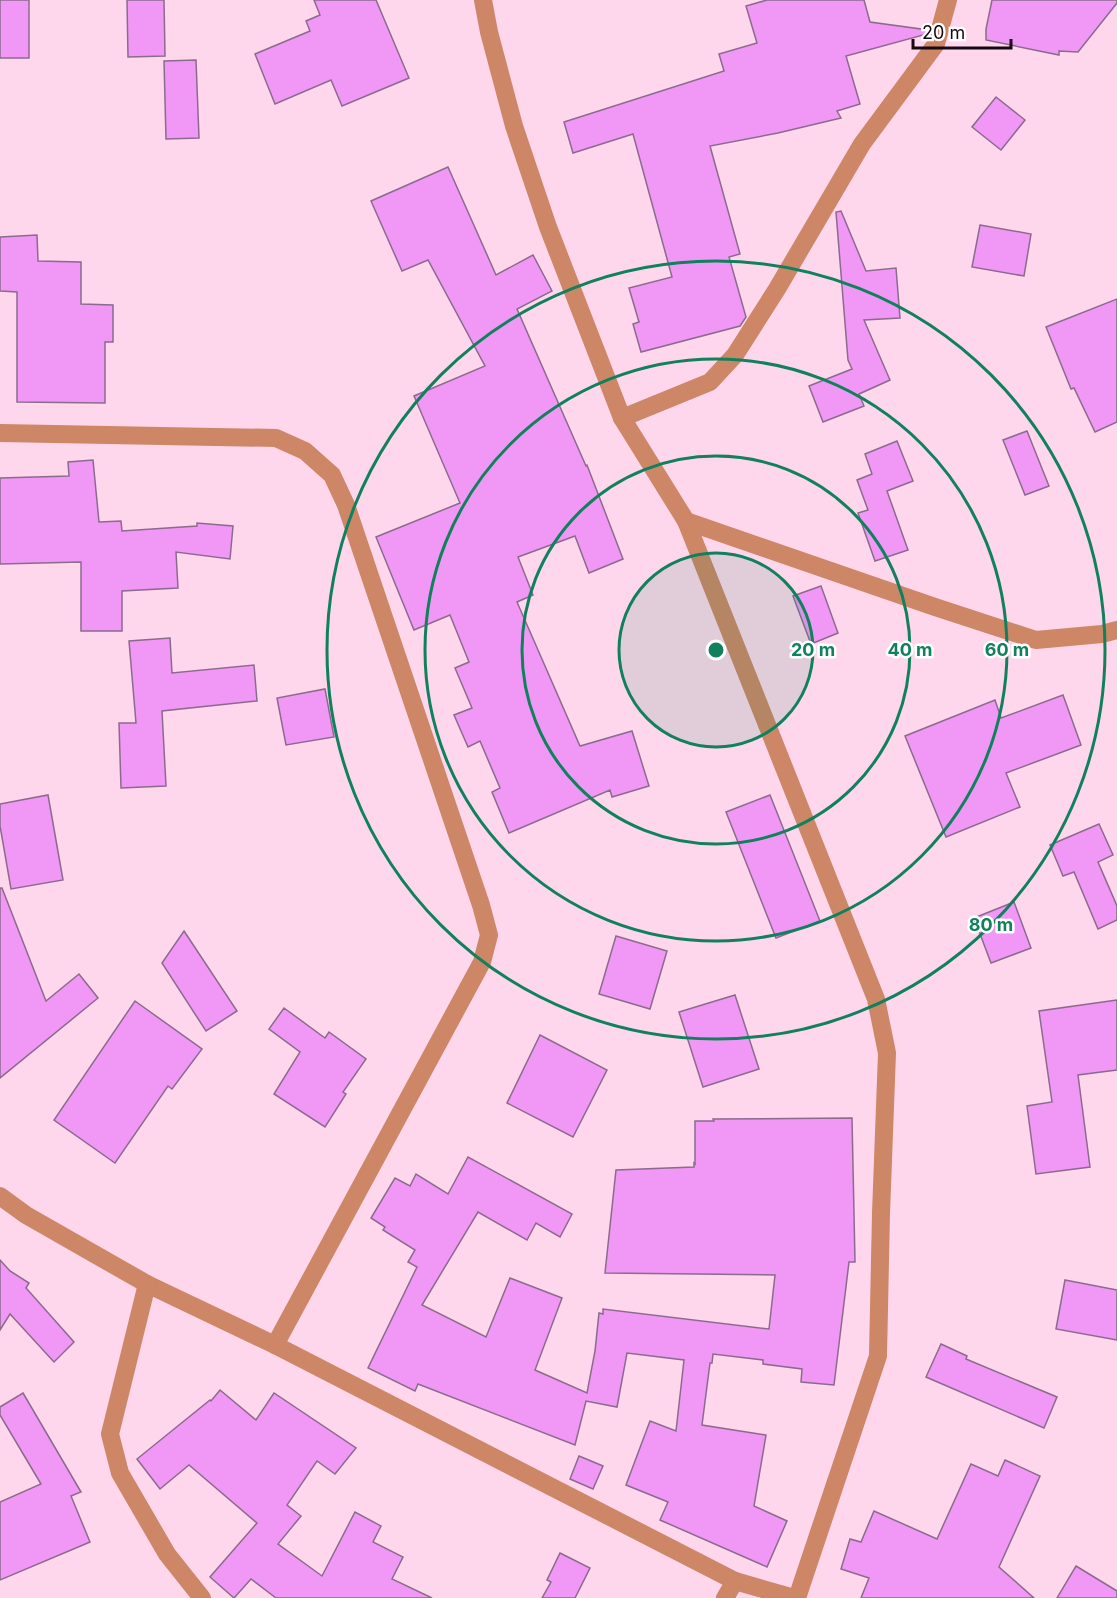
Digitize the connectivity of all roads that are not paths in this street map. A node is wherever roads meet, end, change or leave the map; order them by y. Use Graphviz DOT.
graph roads {
  1 [pos="483,0"];
  2 [pos="948,0"];
  3 [pos="622,418"];
  4 [pos="0,433"];
  5 [pos="686,521"];
  6 [pos="1117,630"];
  7 [pos="0,1196"];
  8 [pos="147,1284"];
  9 [pos="274,1345"];
  10 [pos="735,1581"];
  11 [pos="202,1598"];
  12 [pos="726,1598"];
  13 [pos="795,1598"];
  1 -- 3 [label="street"];
  2 -- 3 [label="street"];
  3 -- 5 [label="street"];
  4 -- 9 [label="street"];
  5 -- 6 [label="street"];
  5 -- 13 [label="street"];
  7 -- 8 [label="street"];
  8 -- 9 [label="street"];
  8 -- 11 [label="street"];
  9 -- 10 [label="street"];
  10 -- 12 [label="street"];
  10 -- 13 [label="street"];
}
